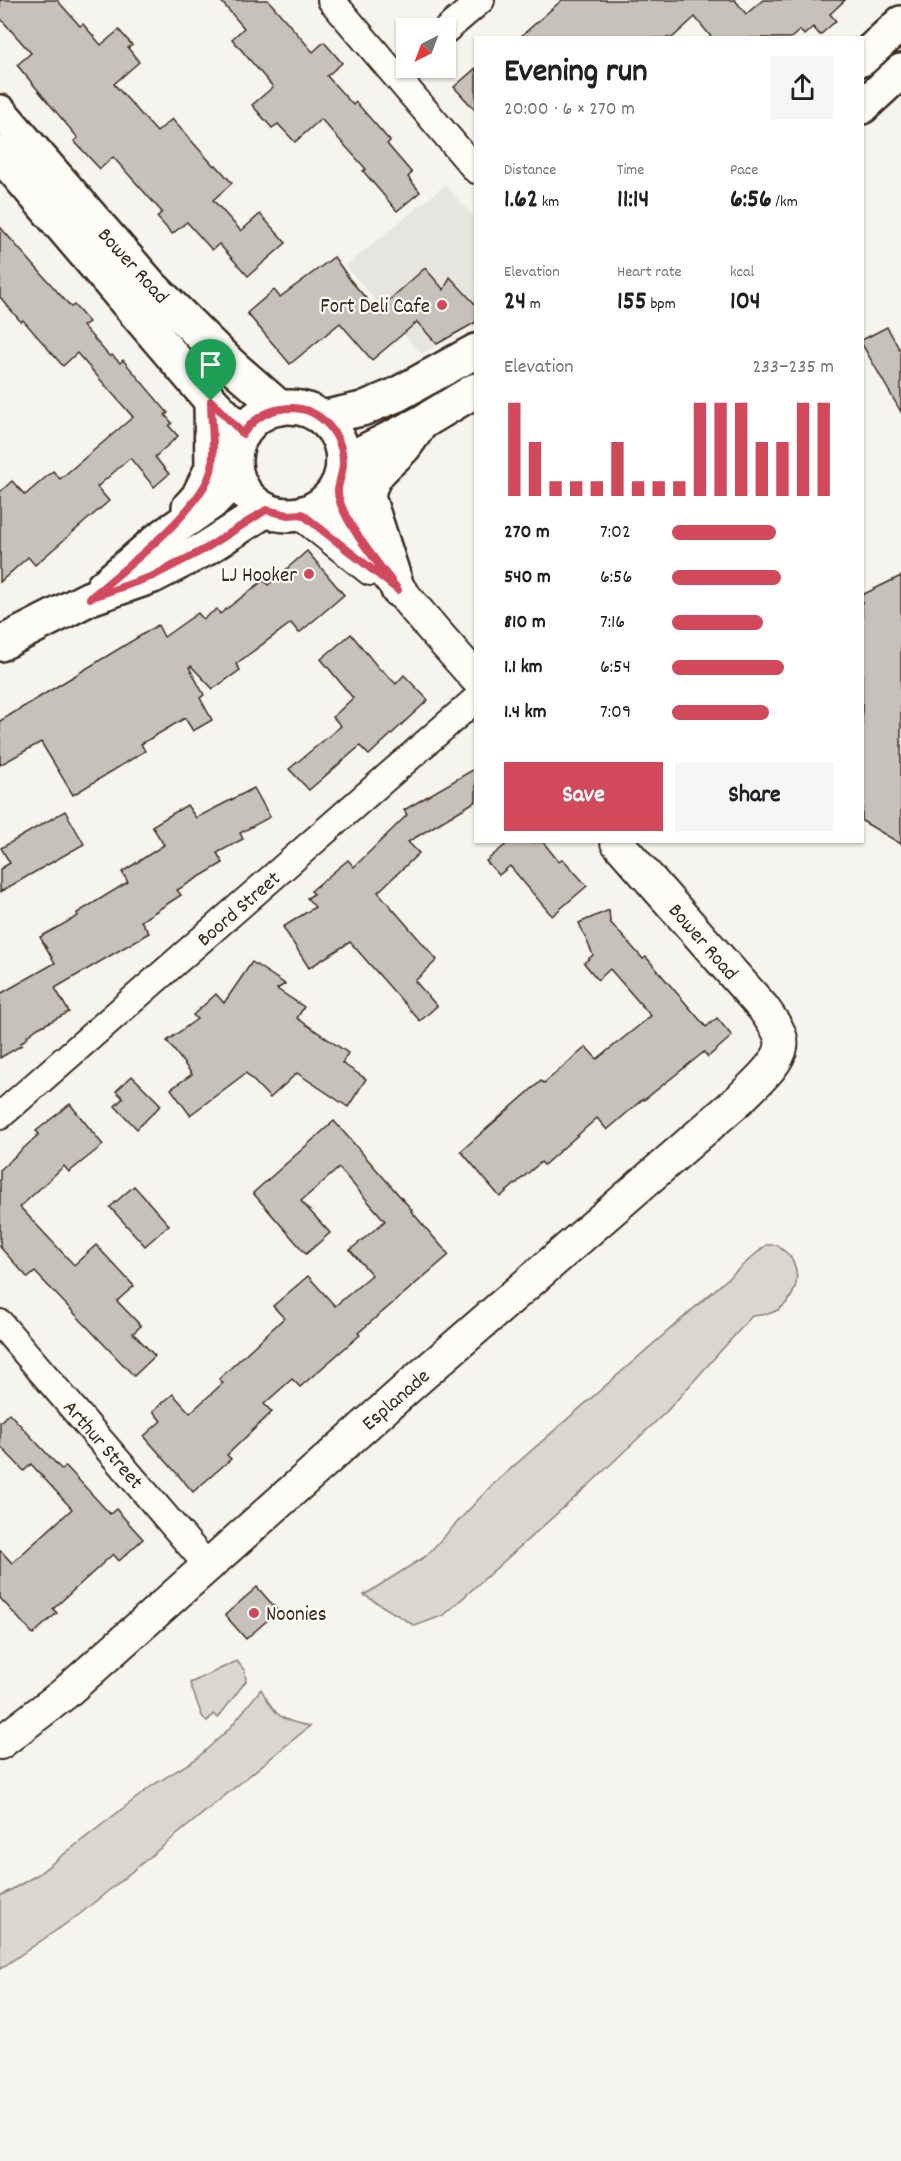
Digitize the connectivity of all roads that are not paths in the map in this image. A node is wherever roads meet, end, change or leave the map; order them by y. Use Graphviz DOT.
graph roads {
  1 [pos="331,0"];
  2 [pos="481,0"];
  3 [pos="456,21"];
  4 [pos="901,23"];
  5 [pos="864,57"];
  6 [pos="396,64"];
  7 [pos="901,71"];
  8 [pos="408,78"];
  9 [pos="864,105"];
  10 [pos="0,112"];
  11 [pos="0,154"];
  12 [pos="474,167"];
  13 [pos="474,352"];
  14 [pos="474,391"];
  15 [pos="211,401"];
  16 [pos="280,408"];
  17 [pos="322,418"];
  18 [pos="422,423"];
  19 [pos="243,434"];
  20 [pos="340,475"];
  21 [pos="237,476"];
  22 [pos="266,510"];
  23 [pos="302,514"];
  24 [pos="159,539"];
  25 [pos="398,590"];
  26 [pos="90,598"];
  27 [pos="0,644"];
  28 [pos="474,676"];
  29 [pos="474,701"];
  30 [pos="618,843"];
  31 [pos="782,1047"];
  32 [pos="0,1116"];
  33 [pos="0,1323"];
  34 [pos="207,1565"];
  35 [pos="0,1743"];
  1 -- 6 [label="street"];
  2 -- 3 [label="street"];
  4 -- 5 [label="main road"];
  7 -- 9 [label="main road"];
  8 -- 12 [label="street"];
  10 -- 16 [label="main road, Bower Road"];
  11 -- 15 [label="main road, Bower Road"];
  13 -- 17 [label="main road"];
  14 -- 18 [label="main road"];
  15 -- 19 [label="main road, Bower Road"];
  15 -- 24 [label="main road"];
  16 -- 17 [label="main road"];
  16 -- 19 [label="main road"];
  17 -- 20 [label="main road"];
  18 -- 20 [label="main road"];
  18 -- 25 [label="main road"];
  19 -- 21 [label="main road"];
  20 -- 23 [label="main road"];
  20 -- 25 [label="street"];
  21 -- 22 [label="main road"];
  21 -- 24 [label="main road"];
  22 -- 23 [label="main road"];
  22 -- 26 [label="main road"];
  23 -- 25 [label="street"];
  24 -- 26 [label="main road"];
  25 -- 28 [label="street"];
  26 -- 27 [label="main road"];
  29 -- 32 [label="street, Boord Street"];
  30 -- 31 [label="street, Bower Road"];
  31 -- 34 [label="street, Esplanade"];
  33 -- 34 [label="street, Arthur Street"];
  34 -- 35 [label="street, Esplanade"];
}
